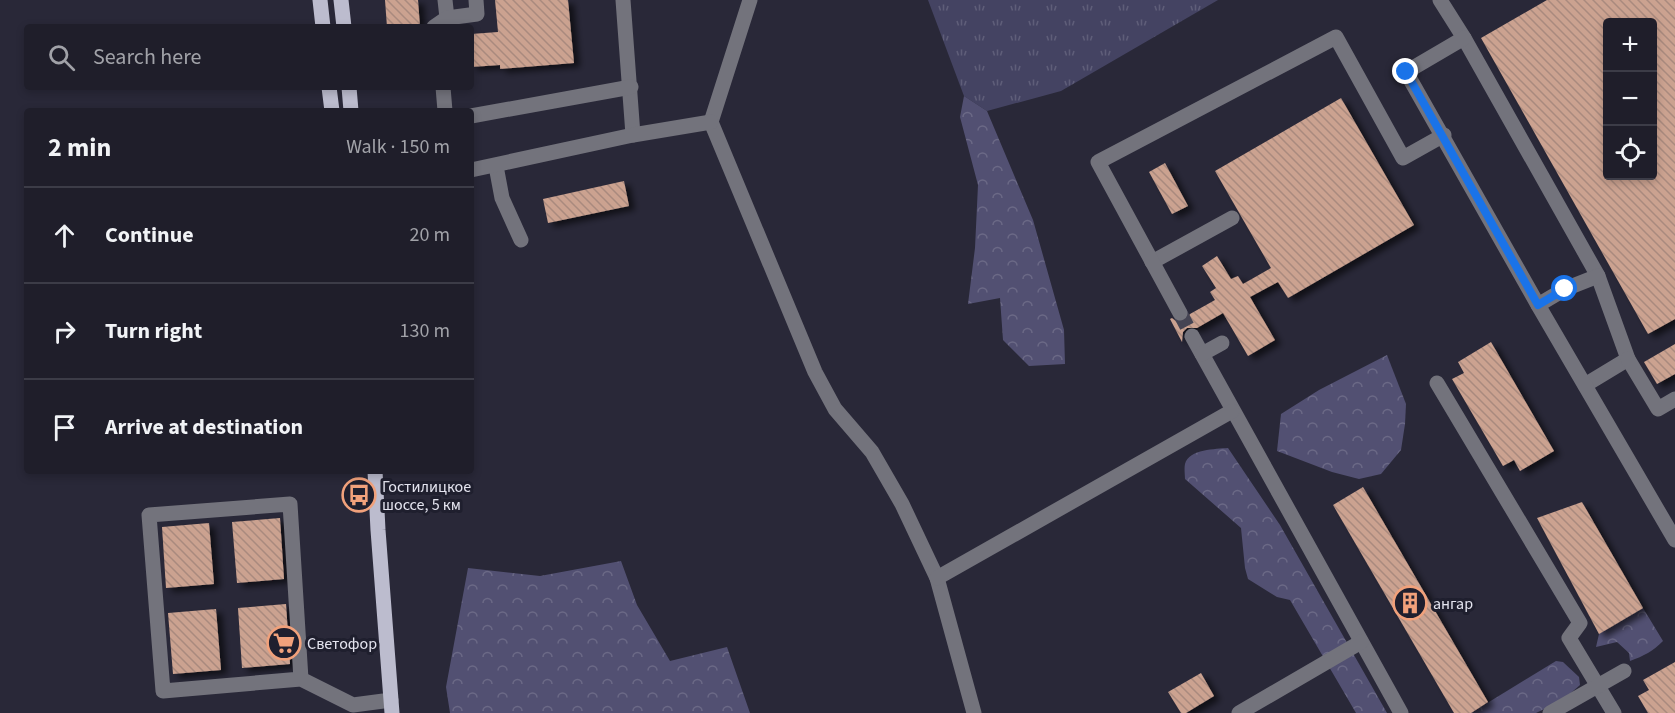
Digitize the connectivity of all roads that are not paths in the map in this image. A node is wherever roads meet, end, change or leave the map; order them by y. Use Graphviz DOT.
graph roads {
  1 [pos="320,0"];
  2 [pos="341,0"];
  3 [pos="445,0"];
  4 [pos="476,0"];
  5 [pos="623,0"];
  6 [pos="750,0"];
  7 [pos="1440,0"];
  8 [pos="323,24"];
  9 [pos="344,24"];
  10 [pos="439,24"];
  11 [pos="1464,38"];
  12 [pos="631,87"];
  13 [pos="329,90"];
  14 [pos="349,90"];
  15 [pos="434,90"];
  16 [pos="442,90"];
  17 [pos="332,108"];
  18 [pos="351,108"];
  19 [pos="436,108"];
  20 [pos="444,108"];
  21 [pos="474,115"];
  22 [pos="711,122"];
  23 [pos="633,135"];
  24 [pos="1444,135"];
  25 [pos="496,166"];
  26 [pos="474,170"];
  27 [pos="1233,218"];
  28 [pos="521,240"];
  29 [pos="1152,262"];
  30 [pos="1598,276"];
  31 [pos="1538,305"];
  32 [pos="1180,313"];
  33 [pos="1192,336"];
  34 [pos="1222,343"];
  35 [pos="1202,354"];
  36 [pos="1628,359"];
  37 [pos="1437,383"];
  38 [pos="1585,385"];
  39 [pos="1675,399"];
  40 [pos="1232,411"];
  41 [pos="375,474"];
  42 [pos="1675,540"];
  43 [pos="937,578"];
  44 [pos="1361,642"];
  45 [pos="1624,670"];
  46 [pos="301,679"];
  47 [pos="1598,686"];
  48 [pos="392,707"];
  49 [pos="973,713"];
  50 [pos="1239,713"];
  51 [pos="1401,713"];
  52 [pos="1550,713"];
  53 [pos="1614,713"];
  1 -- 8 [label="main road"];
  2 -- 9 [label="main road"];
  3 -- 10 [label="street"];
  4 -- 10 [label="street"];
  5 -- 12 [label="street"];
  6 -- 22 [label="street"];
  7 -- 11 [label="street"];
  11 -- 24 [label="street"];
  11 -- 30 [label="street"];
  12 -- 21 [label="street"];
  12 -- 23 [label="street"];
  13 -- 17 [label="main road"];
  14 -- 18 [label="main road"];
  15 -- 19 [label="street"];
  16 -- 20 [label="street"];
  22 -- 23 [label="street"];
  22 -- 43 [label="street"];
  23 -- 25 [label="street"];
  24 -- 29 [label="street"];
  24 -- 31 [label="street"];
  25 -- 26 [label="street"];
  25 -- 28 [label="street"];
  27 -- 29 [label="street"];
  29 -- 32 [label="street"];
  30 -- 31 [label="street"];
  30 -- 36 [label="street"];
  31 -- 38 [label="street"];
  33 -- 35 [label="street"];
  34 -- 35 [label="street"];
  35 -- 40 [label="street"];
  36 -- 38 [label="street"];
  36 -- 39 [label="street"];
  37 -- 47 [label="street"];
  38 -- 42 [label="street"];
  40 -- 43 [label="street"];
  40 -- 44 [label="street"];
  41 -- 48 [label="main road"];
  43 -- 49 [label="street"];
  44 -- 50 [label="street"];
  44 -- 51 [label="street"];
  45 -- 47 [label="street"];
  46 -- 46 [label="street"];
  46 -- 48 [label="street"];
  47 -- 52 [label="street"];
  47 -- 53 [label="street"];
}
